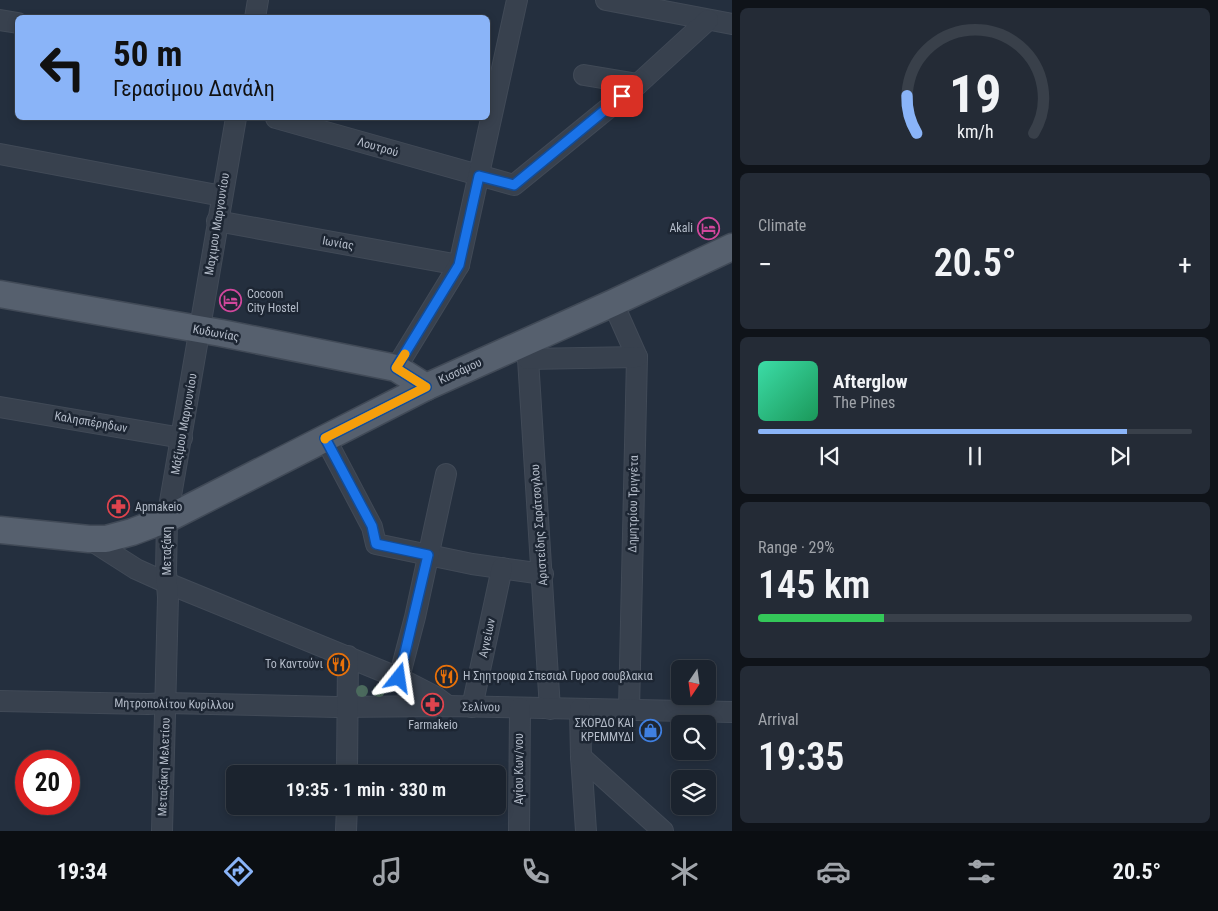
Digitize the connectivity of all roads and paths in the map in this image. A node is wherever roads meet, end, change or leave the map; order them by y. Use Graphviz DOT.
graph roads {
  1 [pos="258,0"];
  2 [pos="517,0"];
  3 [pos="606,0"];
  4 [pos="633,3"];
  5 [pos="255,15"];
  6 [pos="0,20"];
  7 [pos="708,20"];
  8 [pos="15,22"];
  9 [pos="732,24"];
  10 [pos="584,75"];
  11 [pos="638,84"];
  12 [pos="236,120"];
  13 [pos="283,120"];
  14 [pos="0,154"];
  15 [pos="479,176"];
  16 [pos="222,196"];
  17 [pos="217,221"];
  18 [pos="732,247"];
  19 [pos="459,265"];
  20 [pos="0,294"];
  21 [pos="613,303"];
  22 [pos="200,330"];
  23 [pos="524,351"];
  24 [pos="637,357"];
  25 [pos="396,368"];
  26 [pos="426,387"];
  27 [pos="0,407"];
  28 [pos="182,438"];
  29 [pos="325,438"];
  30 [pos="446,474"];
  31 [pos="167,519"];
  32 [pos="0,530"];
  33 [pos="89,539"];
  34 [pos="428,555"];
  35 [pos="502,568"];
  36 [pos="543,574"];
  37 [pos="167,583"];
  38 [pos="348,656"];
  39 [pos="399,678"];
  40 [pos="0,701"];
  41 [pos="166,703"];
  42 [pos="448,706"];
  43 [pos="348,707"];
  44 [pos="472,707"];
  45 [pos="520,708"];
  46 [pos="550,709"];
  47 [pos="580,709"];
  48 [pos="629,710"];
  49 [pos="732,712"];
  50 [pos="581,756"];
  51 [pos="347,765"];
  52 [pos="347,815"];
  53 [pos="162,831"];
  54 [pos="346,831"];
  55 [pos="519,831"];
  56 [pos="586,831"];
  57 [pos="663,831"];
  1 -- 5 [label="street"];
  2 -- 15 [label="street"];
  3 -- 4 [label="street"];
  4 -- 7 [label="street"];
  6 -- 8 [label="street"];
  7 -- 9 [label="street"];
  7 -- 11 [label="street"];
  10 -- 11 [label="street"];
  11 -- 15 [label="street, Λουτρού"];
  12 -- 16 [label="street, Μαχιμου Mαργουνίου"];
  13 -- 15 [label="street, Λουτρού"];
  14 -- 16 [label="street"];
  15 -- 19 [label="street"];
  16 -- 17 [label="street, Μαχιμου Mαργουνίου"];
  17 -- 19 [label="street, Ιωνίας"];
  17 -- 22 [label="street, Μαχιμου Mαργουνίου"];
  18 -- 21 [label="main road, Κισσάμου"];
  19 -- 25 [label="street"];
  20 -- 22 [label="main road, Κυδωνίας"];
  21 -- 23 [label="main road, Κισσάμου"];
  21 -- 24 [label="street, Δημητρίου Τριγγέτα"];
  22 -- 25 [label="main road, Κυδωνίας"];
  22 -- 28 [label="street, Μάξίμου Mαργουνίου"];
  23 -- 24 [label="street, Κισσάμου"];
  23 -- 26 [label="main road, Κισσάμου"];
  23 -- 36 [label="street, Αριστείδης Σαράτσογλου"];
  24 -- 48 [label="street, Δημητρίου Τριγγέτα"];
  25 -- 26 [label="main road, Κυδωνίας"];
  26 -- 29 [label="main road, Κισσάμου"];
  27 -- 28 [label="street, Καλησπέρηδων"];
  28 -- 31 [label="street, Μάξίμου Mαργουνίου"];
  29 -- 31 [label="main road, Κισσάμου"];
  29 -- 34 [label="street"];
  30 -- 34 [label="street"];
  31 -- 33 [label="main road, Κισσάμου"];
  31 -- 37 [label="street, Μεταξάκη"];
  32 -- 33 [label="main road, Κισσάμου"];
  33 -- 37 [label="street, Σελίνου"];
  34 -- 35 [label="street"];
  34 -- 39 [label="street"];
  35 -- 36 [label="street"];
  35 -- 44 [label="street, Αγνείων"];
  36 -- 46 [label="street, Αριστείδης Σαράτσογλου"];
  37 -- 38 [label="street, Σελίνου"];
  37 -- 41 [label="street, Μεταξάκη Μελετίου"];
  38 -- 39 [label="street, Σελίνου"];
  38 -- 43 [label="street"];
  39 -- 42 [label="street, Σελίνου"];
  40 -- 41 [label="street, Μητροπολίτου Κυρίλλου"];
  41 -- 43 [label="street, Μητροπολίτου Κυρίλλου"];
  41 -- 53 [label="street, Μεταξάκη Μελετίου"];
  42 -- 43 [label="street, Μητροπολίτου Κυρίλλου"];
  42 -- 44 [label="street, Σελίνου"];
  43 -- 51 [label="street"];
  44 -- 45 [label="street, Σελίνου"];
  45 -- 46 [label="street, Σελίνου"];
  45 -- 55 [label="street, Αγίου Κων/νου"];
  46 -- 47 [label="street, Σελίνου"];
  47 -- 48 [label="street, Σελίνου"];
  47 -- 50 [label="street"];
  48 -- 49 [label="street, Σελίνου"];
  50 -- 56 [label="street"];
  50 -- 57 [label="street"];
  52 -- 54 [label="street"];
}
